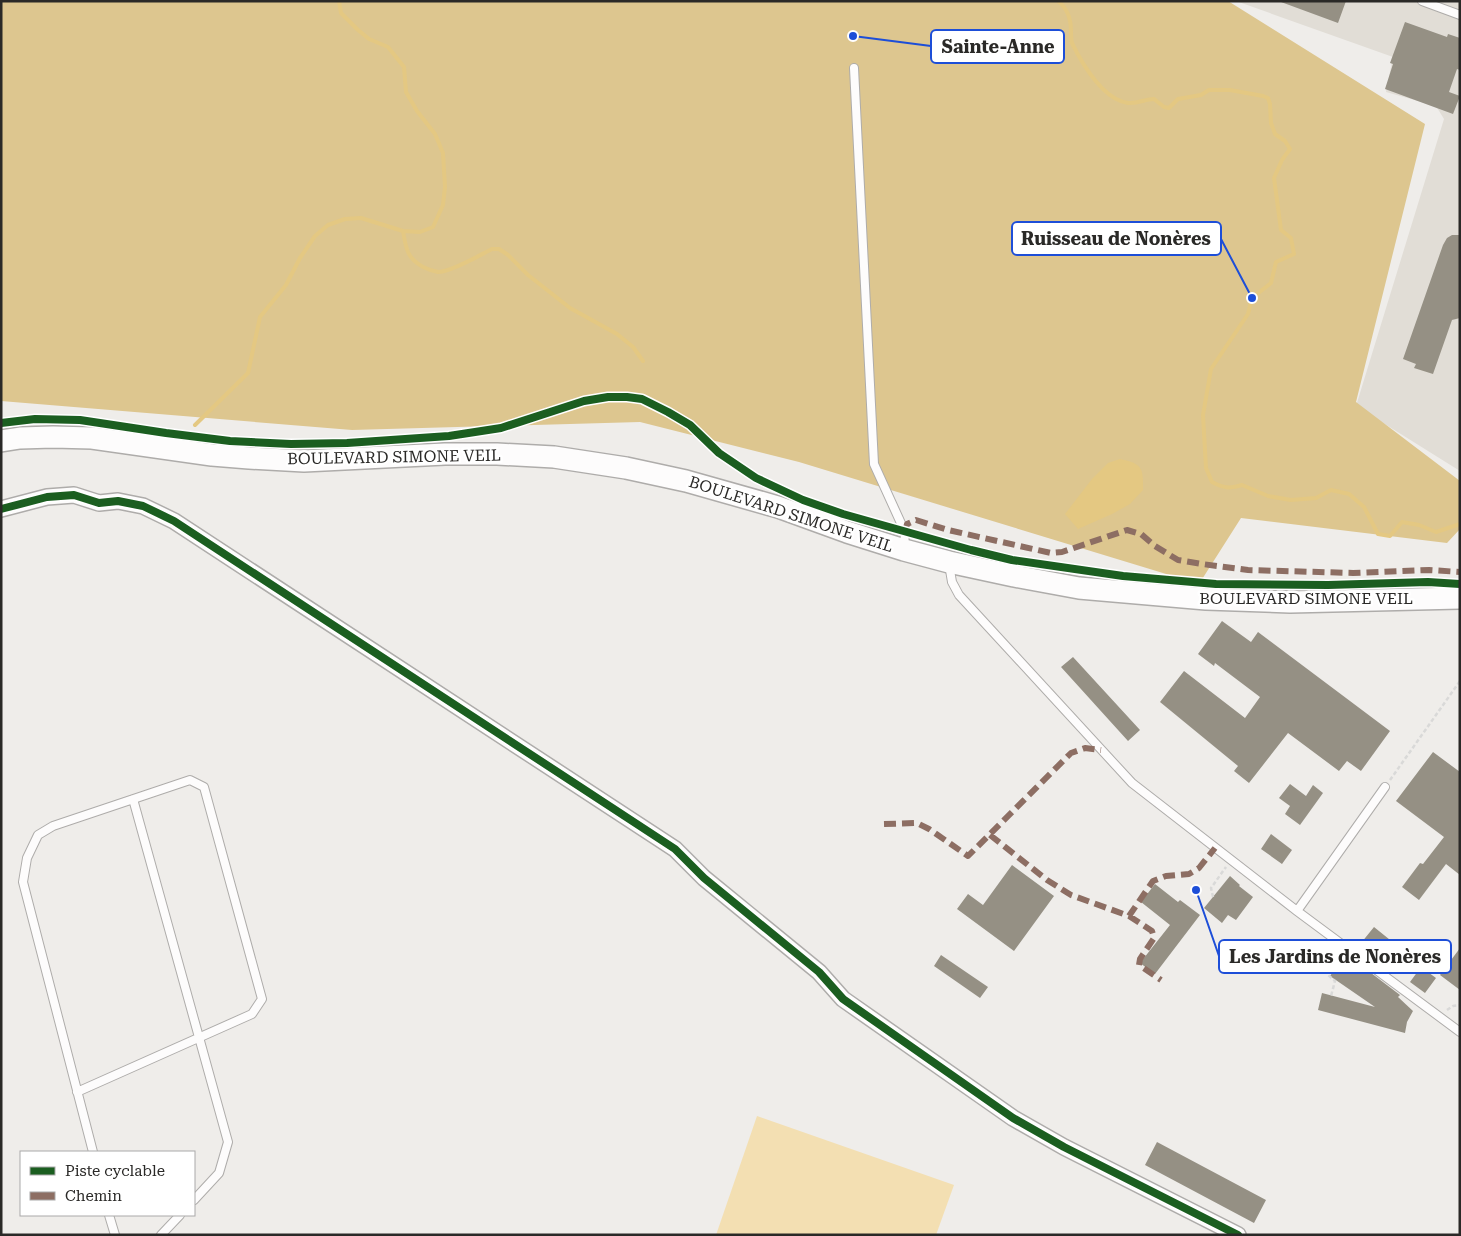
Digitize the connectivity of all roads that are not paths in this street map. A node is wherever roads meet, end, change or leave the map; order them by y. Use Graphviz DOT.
graph roads {
  1 [pos="1422,1"];
  2 [pos="1460,15"];
  3 [pos="854,68"];
  4 [pos="1,441"];
  5 [pos="1,509"];
  6 [pos="904,550"];
  7 [pos="949,562"];
  8 [pos="1460,598"];
  9 [pos="1384,787"];
  10 [pos="132,799"];
  11 [pos="1297,911"];
  12 [pos="1460,1032"];
  13 [pos="199,1038"];
  14 [pos="77,1092"];
  15 [pos="93,1151"];
  16 [pos="195,1199"];
  17 [pos="109,1216"];
  18 [pos="179,1216"];
  19 [pos="114,1235"];
  20 [pos="161,1235"];
  21 [pos="1238,1235"];
  1 -- 2 [label="lane"];
  3 -- 6 [label="lane"];
  4 -- 6 [label="main road, BOULEVARD SIMONE VEIL"];
  5 -- 21 [label="street"];
  6 -- 7 [label="main road, BOULEVARD SIMONE VEIL"];
  7 -- 8 [label="main road, BOULEVARD SIMONE VEIL"];
  7 -- 11 [label="lane"];
  9 -- 11 [label="lane"];
  10 -- 13 [label="lane"];
  10 -- 13 [label="lane"];
  10 -- 14 [label="lane"];
  11 -- 12 [label="lane"];
  13 -- 14 [label="lane"];
  13 -- 16 [label="lane"];
  14 -- 15 [label="lane"];
  17 -- 19 [label="lane"];
  18 -- 20 [label="lane"];
}
